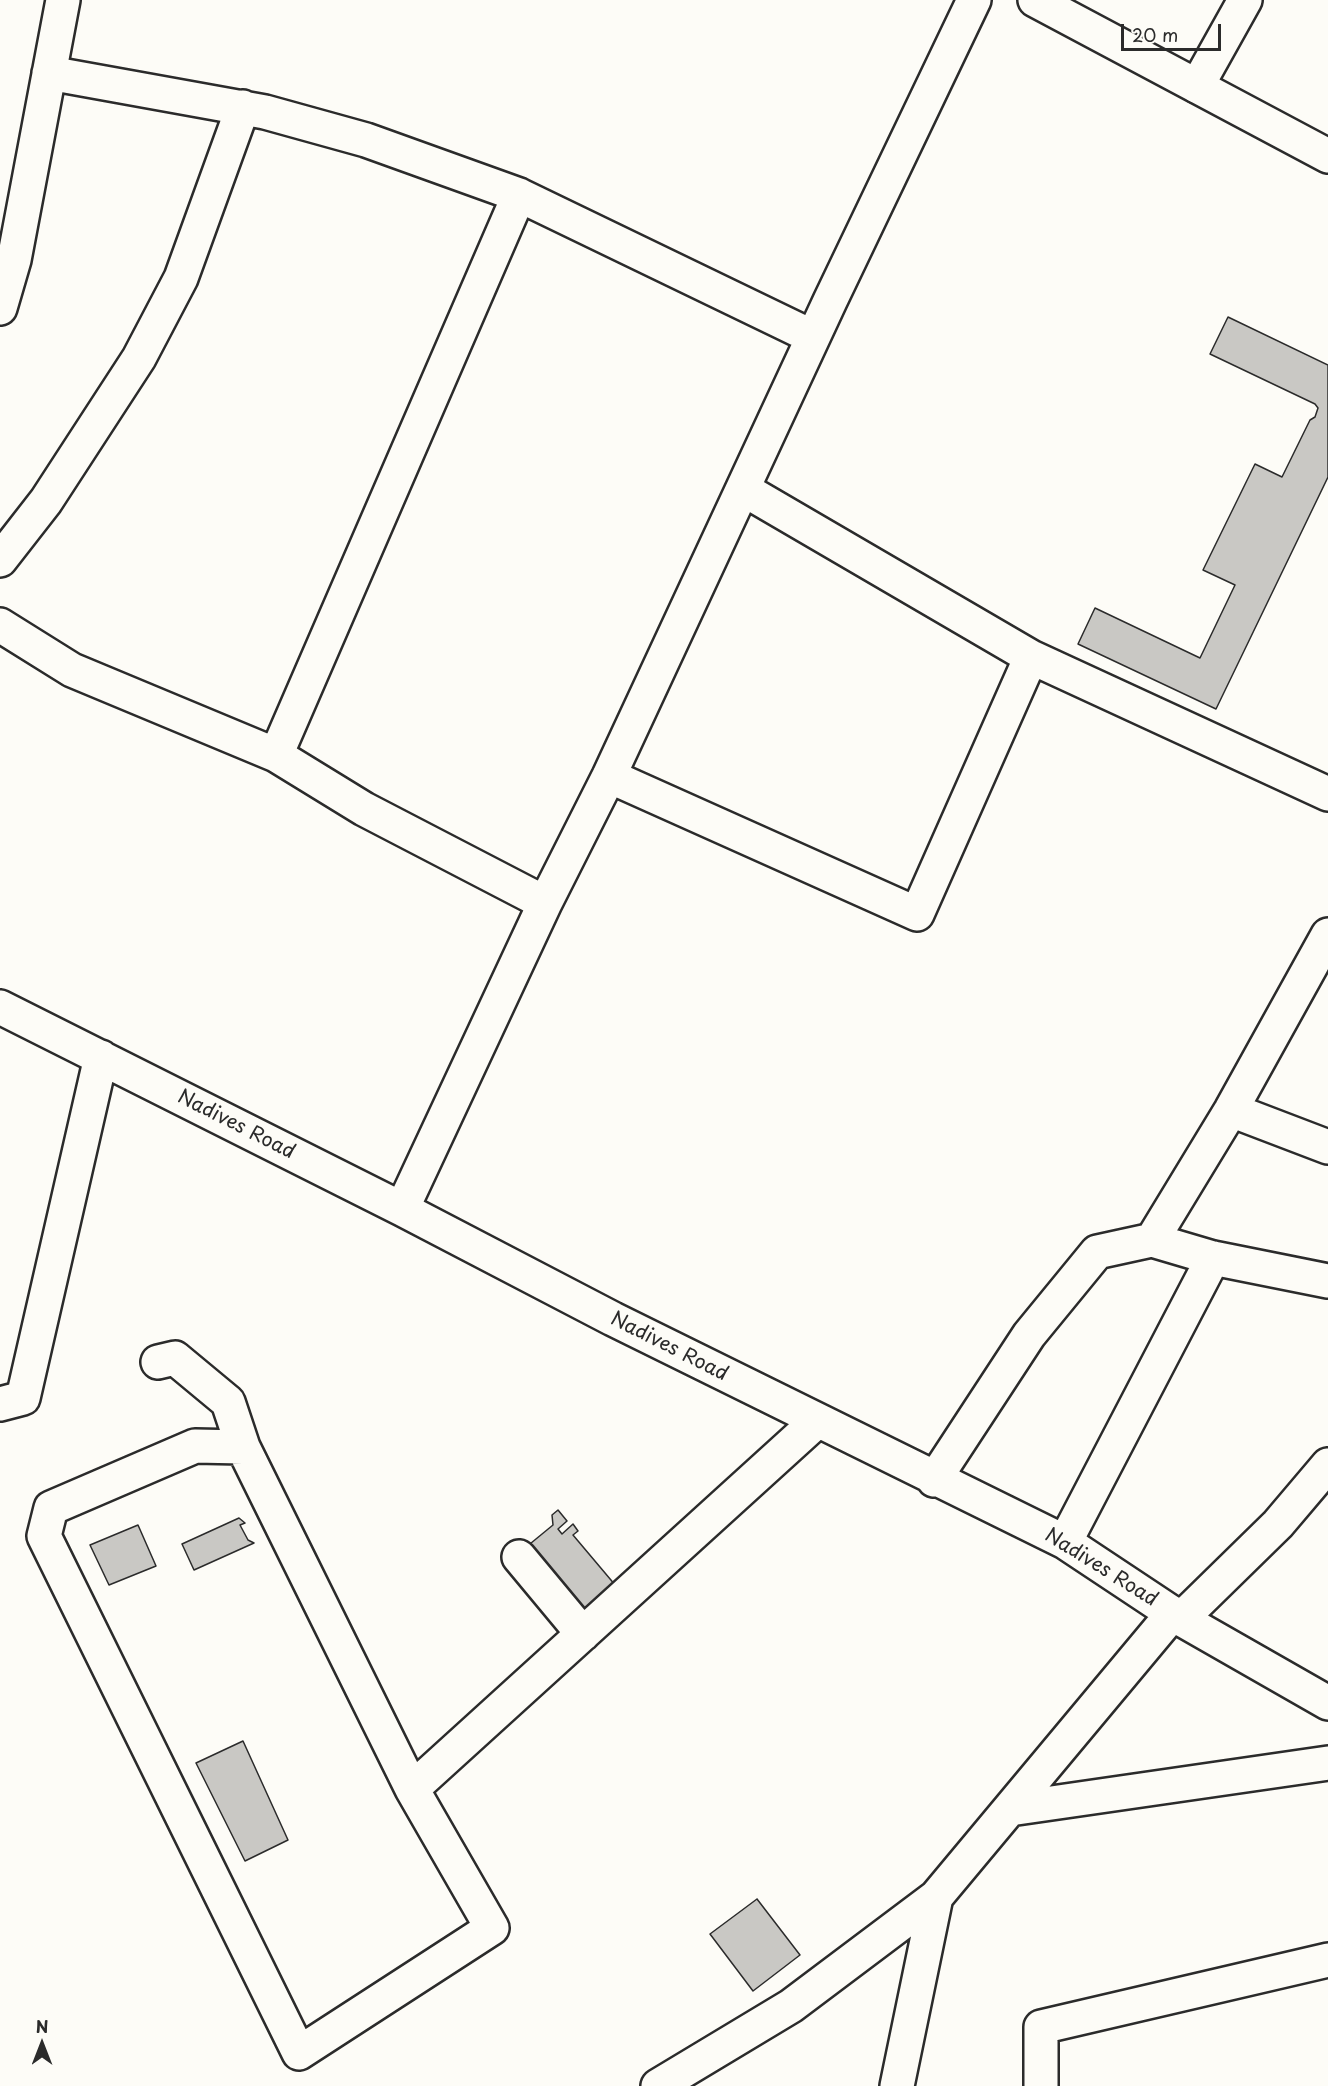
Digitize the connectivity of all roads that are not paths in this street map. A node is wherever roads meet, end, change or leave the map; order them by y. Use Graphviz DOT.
graph roads {
  1 [pos="63,0"];
  2 [pos="974,0"];
  3 [pos="1035,0"];
  4 [pos="1245,0"];
  5 [pos="49,73"];
  6 [pos="1197,86"];
  7 [pos="243,107"];
  8 [pos="1328,156"];
  9 [pos="519,195"];
  10 [pos="11,212"];
  11 [pos="0,309"];
  12 [pos="813,338"];
  13 [pos="743,489"];
  14 [pos="0,560"];
  15 [pos="0,625"];
  16 [pos="1031,657"];
  17 [pos="276,755"];
  18 [pos="609,776"];
  19 [pos="1328,794"];
  20 [pos="545,903"];
  21 [pos="1328,935"];
  22 [pos="1318,972"];
  23 [pos="0,1007"];
  24 [pos="101,1057"];
  25 [pos="1232,1110"];
  26 [pos="1328,1147"];
  27 [pos="402,1209"];
  28 [pos="1152,1240"];
  29 [pos="1213,1258"];
  30 [pos="1328,1281"];
  31 [pos="158,1362"];
  32 [pos="0,1404"];
  33 [pos="817,1421"];
  34 [pos="243,1447"];
  35 [pos="1328,1465"];
  36 [pos="934,1480"];
  37 [pos="1065,1542"];
  38 [pos="519,1557"];
  39 [pos="1177,1616"];
  40 [pos="583,1634"];
  41 [pos="1328,1703"];
  42 [pos="1328,1762"];
  43 [pos="412,1789"];
  44 [pos="1010,1809"];
  45 [pos="936,1897"];
  46 [pos="1328,1960"];
  47 [pos="658,2086"];
  48 [pos="897,2086"];
  49 [pos="1041,2086"];
  1 -- 5 [label="street"];
  2 -- 12 [label="street"];
  3 -- 6 [label="street"];
  4 -- 6 [label="street"];
  5 -- 7 [label="street"];
  5 -- 10 [label="street"];
  6 -- 8 [label="street"];
  7 -- 9 [label="street"];
  7 -- 14 [label="street"];
  9 -- 12 [label="street"];
  9 -- 17 [label="street"];
  10 -- 11 [label="street"];
  12 -- 13 [label="street"];
  13 -- 16 [label="street"];
  13 -- 18 [label="street"];
  15 -- 17 [label="street"];
  16 -- 18 [label="street"];
  16 -- 19 [label="street"];
  17 -- 20 [label="street"];
  18 -- 20 [label="street"];
  20 -- 27 [label="street"];
  21 -- 22 [label="street"];
  22 -- 25 [label="street"];
  23 -- 24 [label="street, Nadives Road"];
  24 -- 27 [label="street, Nadives Road"];
  24 -- 32 [label="street"];
  25 -- 26 [label="street"];
  25 -- 28 [label="street"];
  27 -- 33 [label="street, Nadives Road"];
  28 -- 29 [label="street"];
  28 -- 36 [label="street"];
  29 -- 30 [label="street"];
  29 -- 37 [label="street"];
  31 -- 34 [label="street"];
  33 -- 36 [label="street, Nadives Road"];
  33 -- 40 [label="street"];
  34 -- 43 [label="street"];
  34 -- 43 [label="street"];
  35 -- 39 [label="street"];
  36 -- 37 [label="street, Nadives Road"];
  37 -- 39 [label="street, Nadives Road"];
  38 -- 40 [label="street"];
  39 -- 41 [label="street, Nadives Road"];
  39 -- 44 [label="street"];
  40 -- 43 [label="street"];
  42 -- 44 [label="street"];
  44 -- 45 [label="street"];
  45 -- 47 [label="street"];
  45 -- 48 [label="street"];
  46 -- 49 [label="street"];
}
